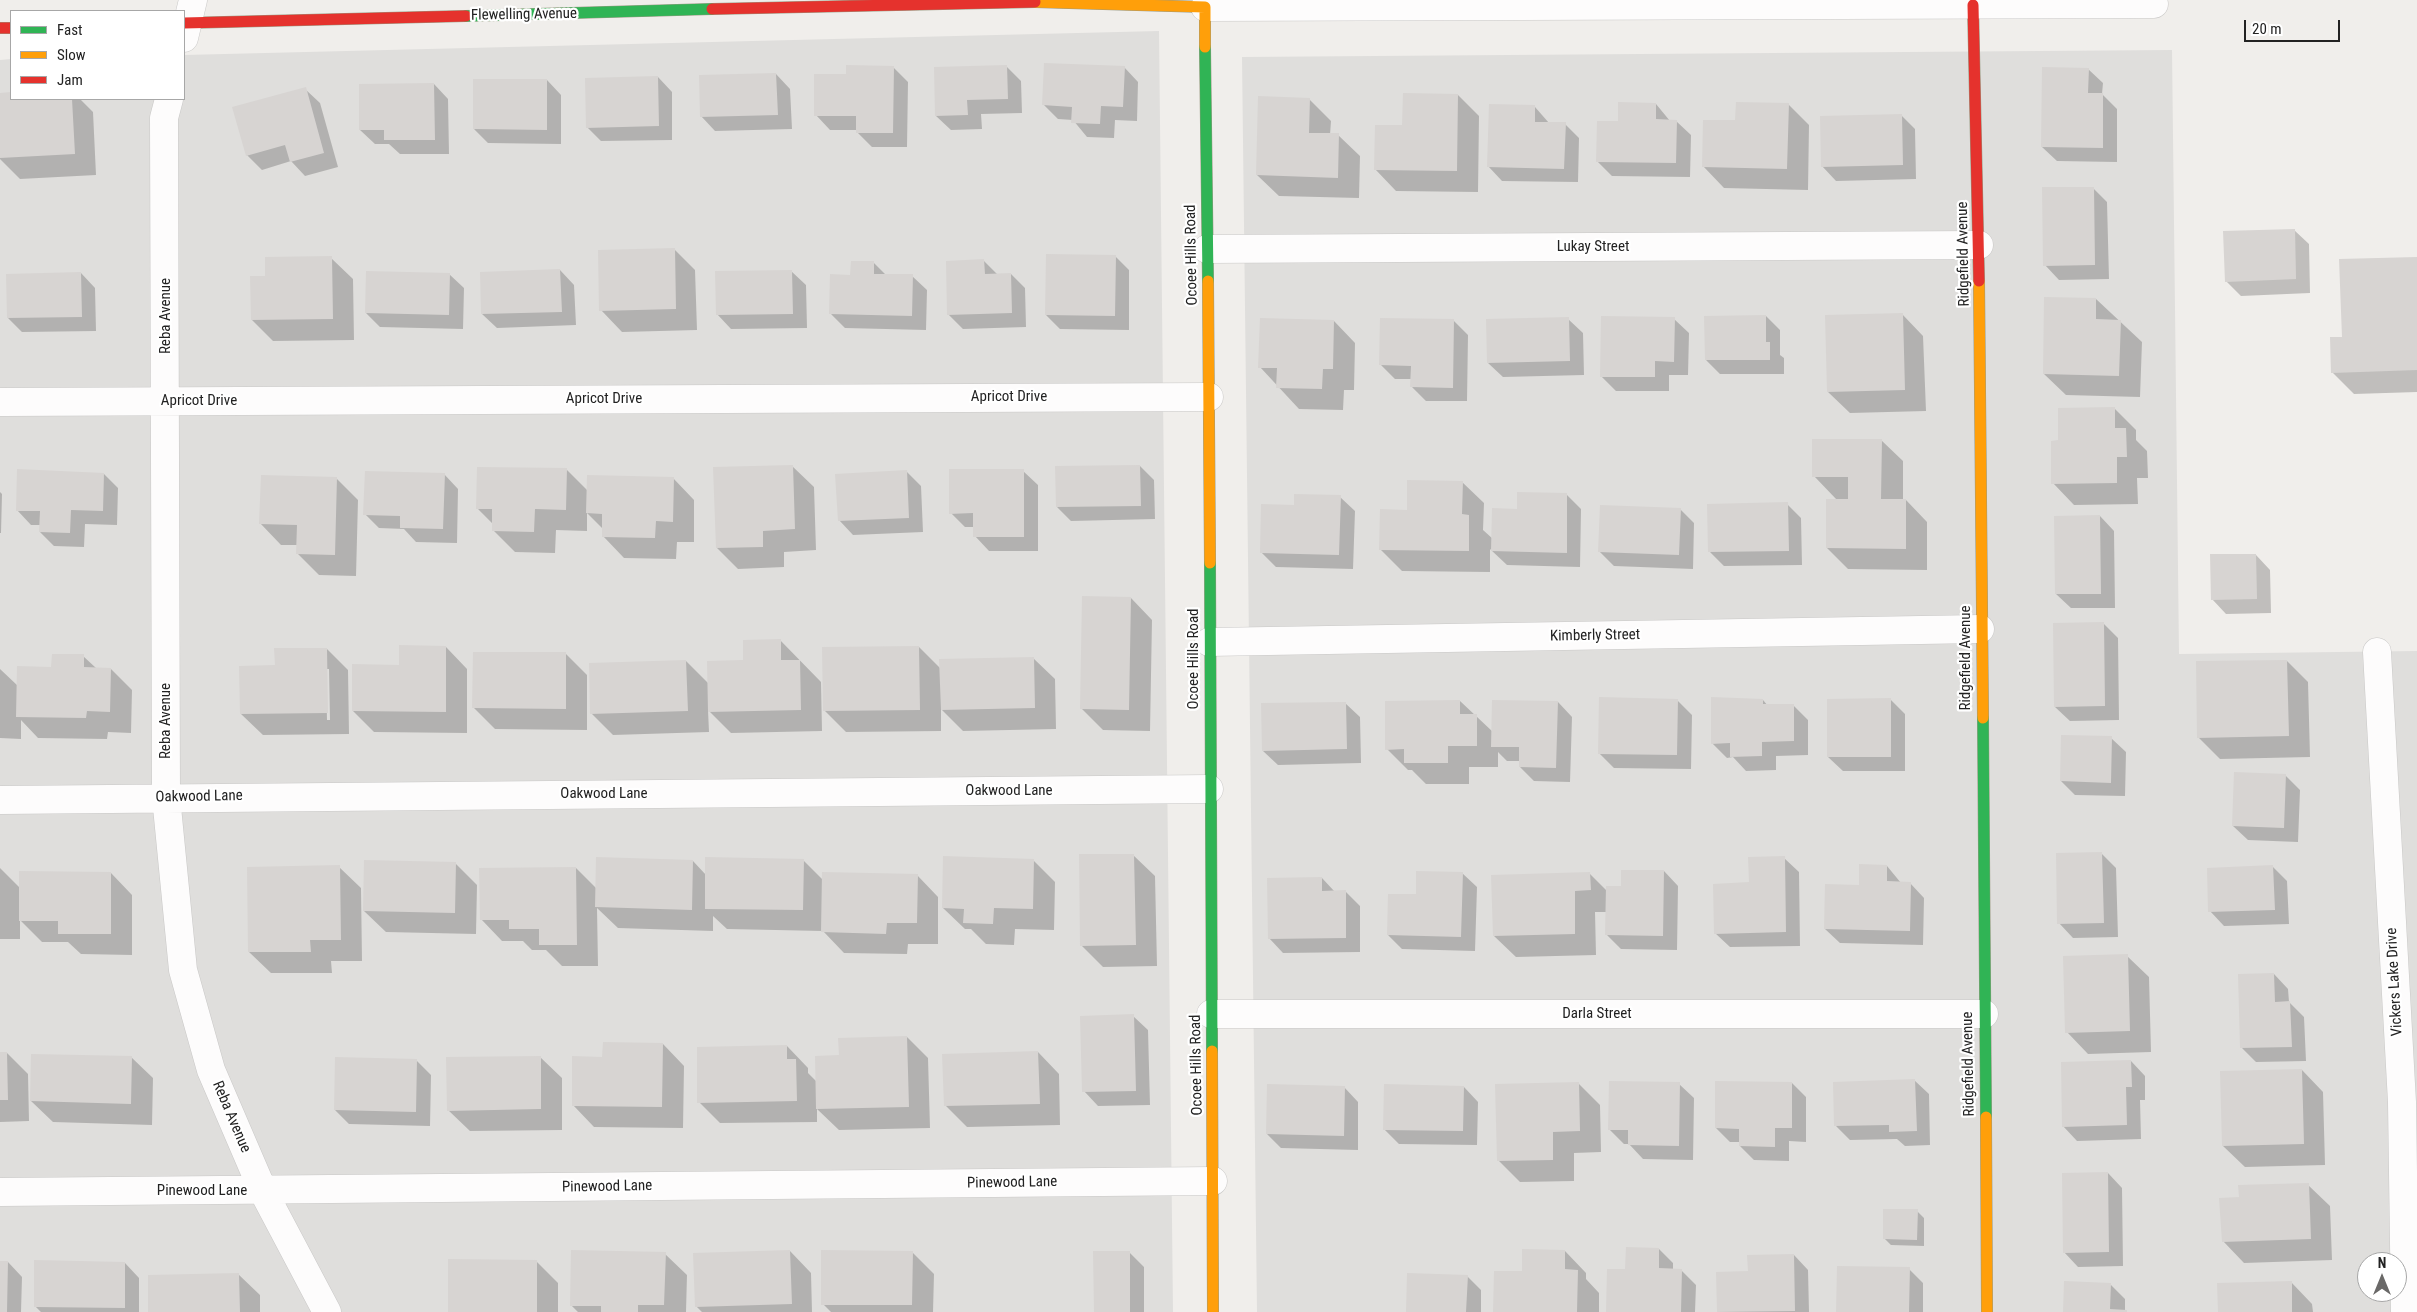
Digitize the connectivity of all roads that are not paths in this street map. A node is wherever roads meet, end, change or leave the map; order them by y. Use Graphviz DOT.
graph roads {
  1 [pos="1000,1"];
  2 [pos="1696,3"];
  3 [pos="2154,4"];
  4 [pos="1973,5"];
  5 [pos="604,6"];
  6 [pos="1205,7"];
  7 [pos="187,21"];
  8 [pos="169,100"];
  9 [pos="1979,244"];
  10 [pos="1207,249"];
  11 [pos="1209,397"];
  12 [pos="166,401"];
  13 [pos="0,402"];
  14 [pos="1980,629"];
  15 [pos="1209,642"];
  16 [pos="2377,652"];
  17 [pos="1209,789"];
  18 [pos="166,797"];
  19 [pos="0,800"];
  20 [pos="1211,1014"];
  21 [pos="1984,1014"];
  22 [pos="2409,1102"];
  23 [pos="1213,1181"];
  24 [pos="263,1191"];
  25 [pos="0,1192"];
  26 [pos="327,1312"];
  27 [pos="1213,1312"];
  28 [pos="1987,1312"];
  29 [pos="2405,1312"];
  1 -- 5 [label="street, Flewelling Avenue"];
  1 -- 6 [label="street, Flewelling Avenue"];
  2 -- 4 [label="street, Flewelling Avenue"];
  2 -- 6 [label="street, Flewelling Avenue"];
  3 -- 4 [label="street, Flewelling Avenue"];
  4 -- 9 [label="street, Ridgefield Avenue"];
  5 -- 7 [label="street, Flewelling Avenue"];
  6 -- 10 [label="street, Ocoee Hills Road"];
  8 -- 12 [label="street, Reba Avenue"];
  9 -- 10 [label="street, Lukay Street"];
  9 -- 14 [label="street, Ridgefield Avenue"];
  10 -- 11 [label="street, Ocoee Hills Road"];
  11 -- 12 [label="street, Apricot Drive"];
  11 -- 15 [label="street, Ocoee Hills Road"];
  12 -- 13 [label="street, Apricot Drive"];
  12 -- 18 [label="street, Reba Avenue"];
  14 -- 15 [label="street, Kimberly Street"];
  14 -- 21 [label="street, Ridgefield Avenue"];
  15 -- 17 [label="street, Ocoee Hills Road"];
  16 -- 22 [label="street, Vickers Lake Drive"];
  17 -- 18 [label="street, Oakwood Lane"];
  17 -- 20 [label="street, Ocoee Hills Road"];
  18 -- 19 [label="street, Oakwood Lane"];
  18 -- 24 [label="street, Reba Avenue"];
  20 -- 21 [label="street, Darla Street"];
  20 -- 23 [label="street, Ocoee Hills Road"];
  21 -- 28 [label="street, Ridgefield Avenue"];
  22 -- 29 [label="street, Vickers Lake Drive"];
  23 -- 24 [label="street, Pinewood Lane"];
  23 -- 27 [label="street, Ocoee Hills Road"];
  24 -- 25 [label="street, Pinewood Lane"];
  24 -- 26 [label="street, Reba Avenue"];
}
